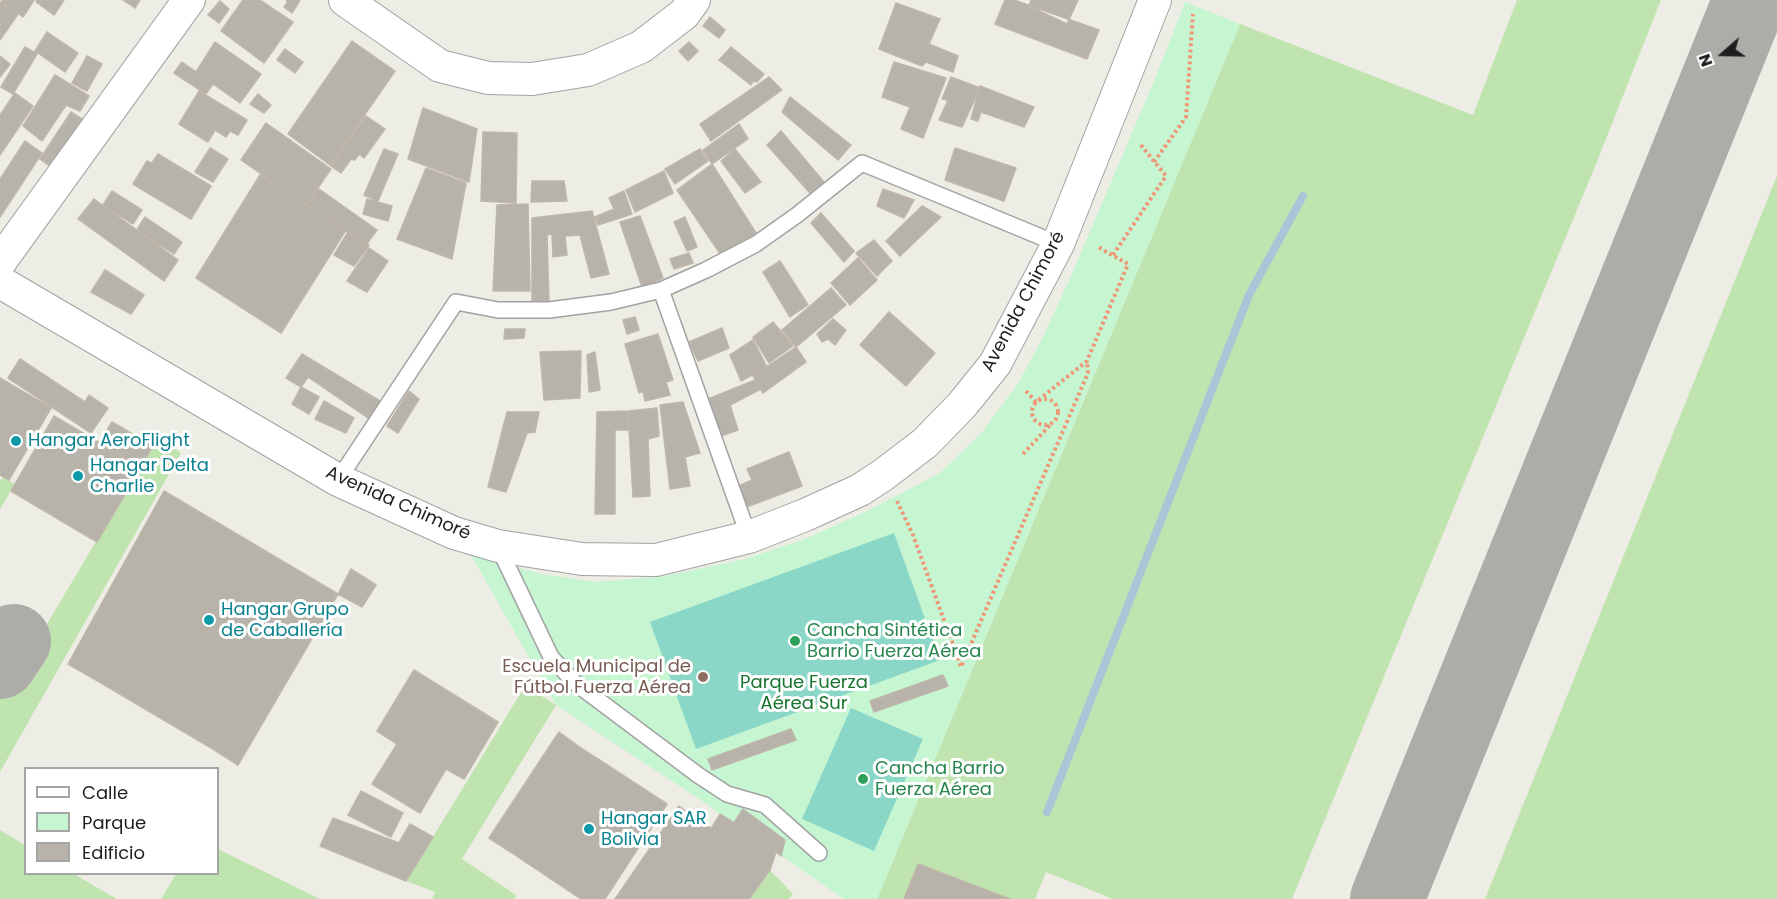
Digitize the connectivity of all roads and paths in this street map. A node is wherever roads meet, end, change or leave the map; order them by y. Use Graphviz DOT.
graph roads {
  1 [pos="189,0"];
  2 [pos="345,0"];
  3 [pos="694,0"];
  4 [pos="1155,0"];
  5 [pos="1193,14"];
  6 [pos="1140,144"];
  7 [pos="1154,162"];
  8 [pos="1058,244"];
  9 [pos="1098,247"];
  10 [pos="1113,255"];
  11 [pos="0,262"];
  12 [pos="0,282"];
  13 [pos="661,290"];
  14 [pos="1087,361"];
  15 [pos="1026,392"];
  16 [pos="1036,402"];
  17 [pos="1054,421"];
  18 [pos="1023,454"];
  19 [pos="338,480"];
  20 [pos="897,501"];
  21 [pos="749,537"];
  22 [pos="498,546"];
  23 [pos="819,853"];
  1 -- 11 [label="street"];
  2 -- 3 [label="street"];
  4 -- 8 [label="street, Avenida Chimoré"];
  5 -- 7 [label="path"];
  6 -- 7 [label="path"];
  7 -- 10 [label="path"];
  8 -- 13 [label="lane"];
  8 -- 21 [label="street, Avenida Chimoré"];
  9 -- 10 [label="path"];
  10 -- 14 [label="path"];
  12 -- 19 [label="street, Avenida Chimoré"];
  13 -- 19 [label="lane"];
  13 -- 21 [label="lane"];
  14 -- 16 [label="path"];
  14 -- 20 [label="path"];
  15 -- 16 [label="path"];
  16 -- 17 [label="path"];
  16 -- 17 [label="path"];
  17 -- 18 [label="path"];
  19 -- 22 [label="street, Avenida Chimoré"];
  21 -- 22 [label="street, Avenida Chimoré"];
  22 -- 23 [label="lane"];
}
